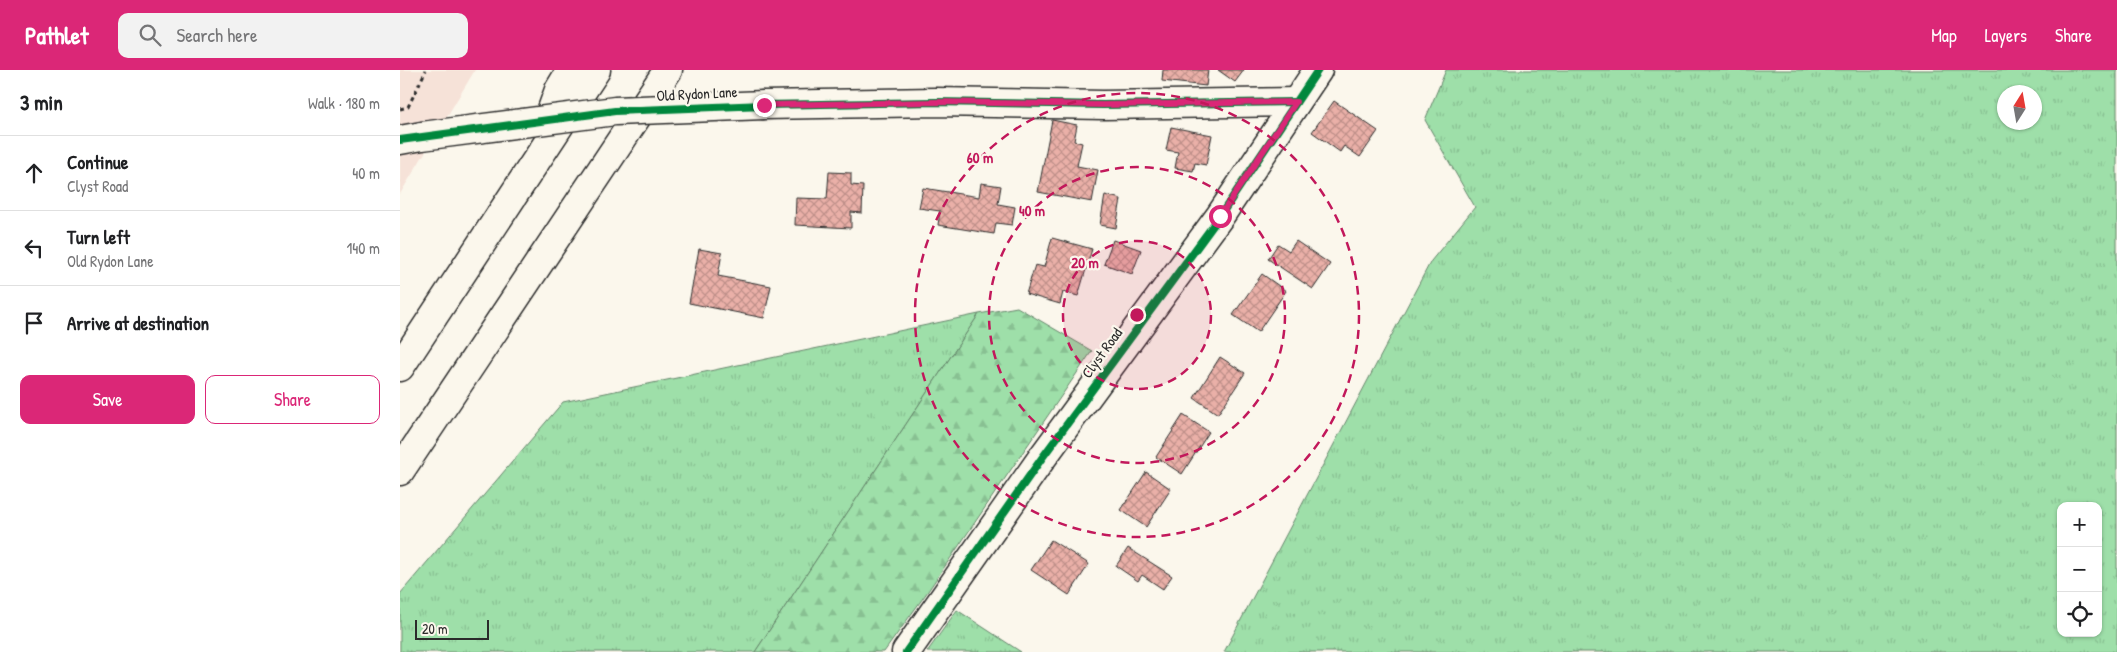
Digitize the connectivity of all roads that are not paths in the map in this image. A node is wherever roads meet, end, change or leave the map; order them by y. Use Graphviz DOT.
graph roads {
  1 [pos="572,70"];
  2 [pos="596,70"];
  3 [pos="668,70"];
  4 [pos="689,70"];
  5 [pos="1318,70"];
  6 [pos="1296,102"];
  7 [pos="411,138"];
  8 [pos="528,171"];
  9 [pos="591,184"];
  10 [pos="400,367"];
  11 [pos="400,471"];
  12 [pos="906,652"];
  1 -- 8 [label="main road"];
  2 -- 8 [label="main road"];
  3 -- 9 [label="main road"];
  4 -- 9 [label="main road"];
  5 -- 6 [label="main road, Clyst Road"];
  6 -- 7 [label="main road, Old Rydon Lane, bridge"];
  6 -- 12 [label="main road, Clyst Road"];
  8 -- 10 [label="main road"];
  9 -- 11 [label="main road"];
}
